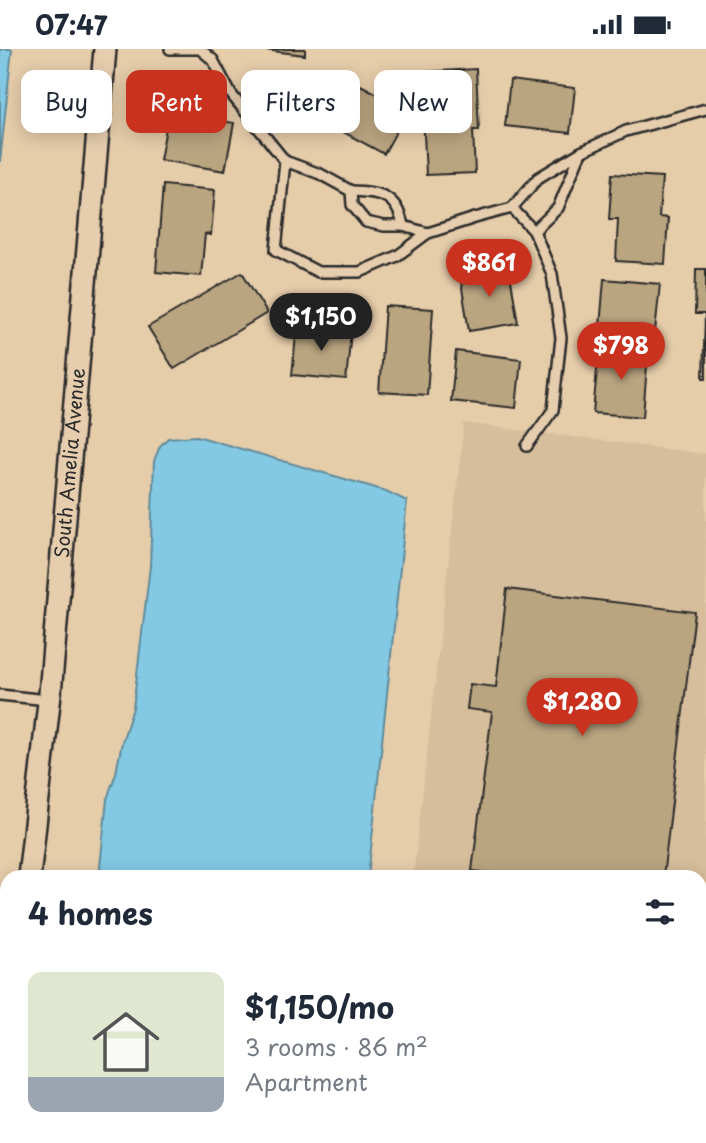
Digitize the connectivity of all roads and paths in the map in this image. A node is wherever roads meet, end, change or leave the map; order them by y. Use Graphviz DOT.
graph roads {
  1 [pos="105,49"];
  2 [pos="170,49"];
  3 [pos="706,109"];
  4 [pos="582,152"];
  5 [pos="285,161"];
  6 [pos="351,191"];
  7 [pos="512,208"];
  8 [pos="403,226"];
  9 [pos="534,231"];
  10 [pos="428,233"];
  11 [pos="527,446"];
  12 [pos="0,695"];
  13 [pos="50,700"];
  14 [pos="30,870"];
  1 -- 13 [label="street, South Amelia Avenue"];
  2 -- 5 [label="lane"];
  3 -- 4 [label="lane"];
  4 -- 7 [label="lane"];
  4 -- 9 [label="lane"];
  5 -- 6 [label="lane"];
  5 -- 10 [label="lane"];
  6 -- 8 [label="lane"];
  6 -- 8 [label="lane"];
  7 -- 9 [label="lane"];
  7 -- 10 [label="lane"];
  8 -- 10 [label="lane"];
  9 -- 11 [label="lane"];
  12 -- 13 [label="lane"];
  13 -- 14 [label="street, South Amelia Avenue"];
}
